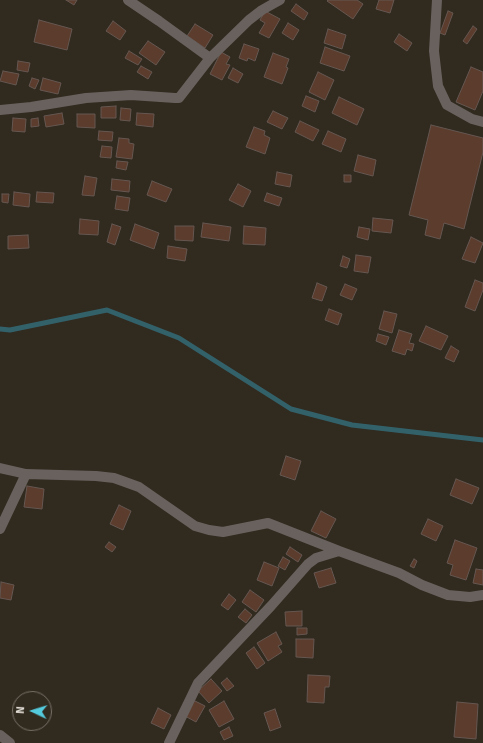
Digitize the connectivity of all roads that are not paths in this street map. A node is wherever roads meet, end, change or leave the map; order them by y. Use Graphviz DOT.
graph roads {
  1 [pos="128,0"];
  2 [pos="280,0"];
  3 [pos="437,0"];
  4 [pos="210,58"];
  5 [pos="0,110"];
  6 [pos="483,122"];
  7 [pos="0,468"];
  8 [pos="26,474"];
  9 [pos="0,529"];
  10 [pos="339,551"];
  11 [pos="483,596"];
  12 [pos="0,734"];
  13 [pos="10,743"];
  14 [pos="169,743"];
  1 -- 4 [label="street"];
  2 -- 4 [label="street"];
  3 -- 6 [label="street"];
  4 -- 5 [label="street"];
  7 -- 8 [label="street"];
  8 -- 9 [label="street"];
  8 -- 10 [label="street"];
  10 -- 11 [label="street"];
  10 -- 14 [label="street"];
  12 -- 13 [label="street"];
}
